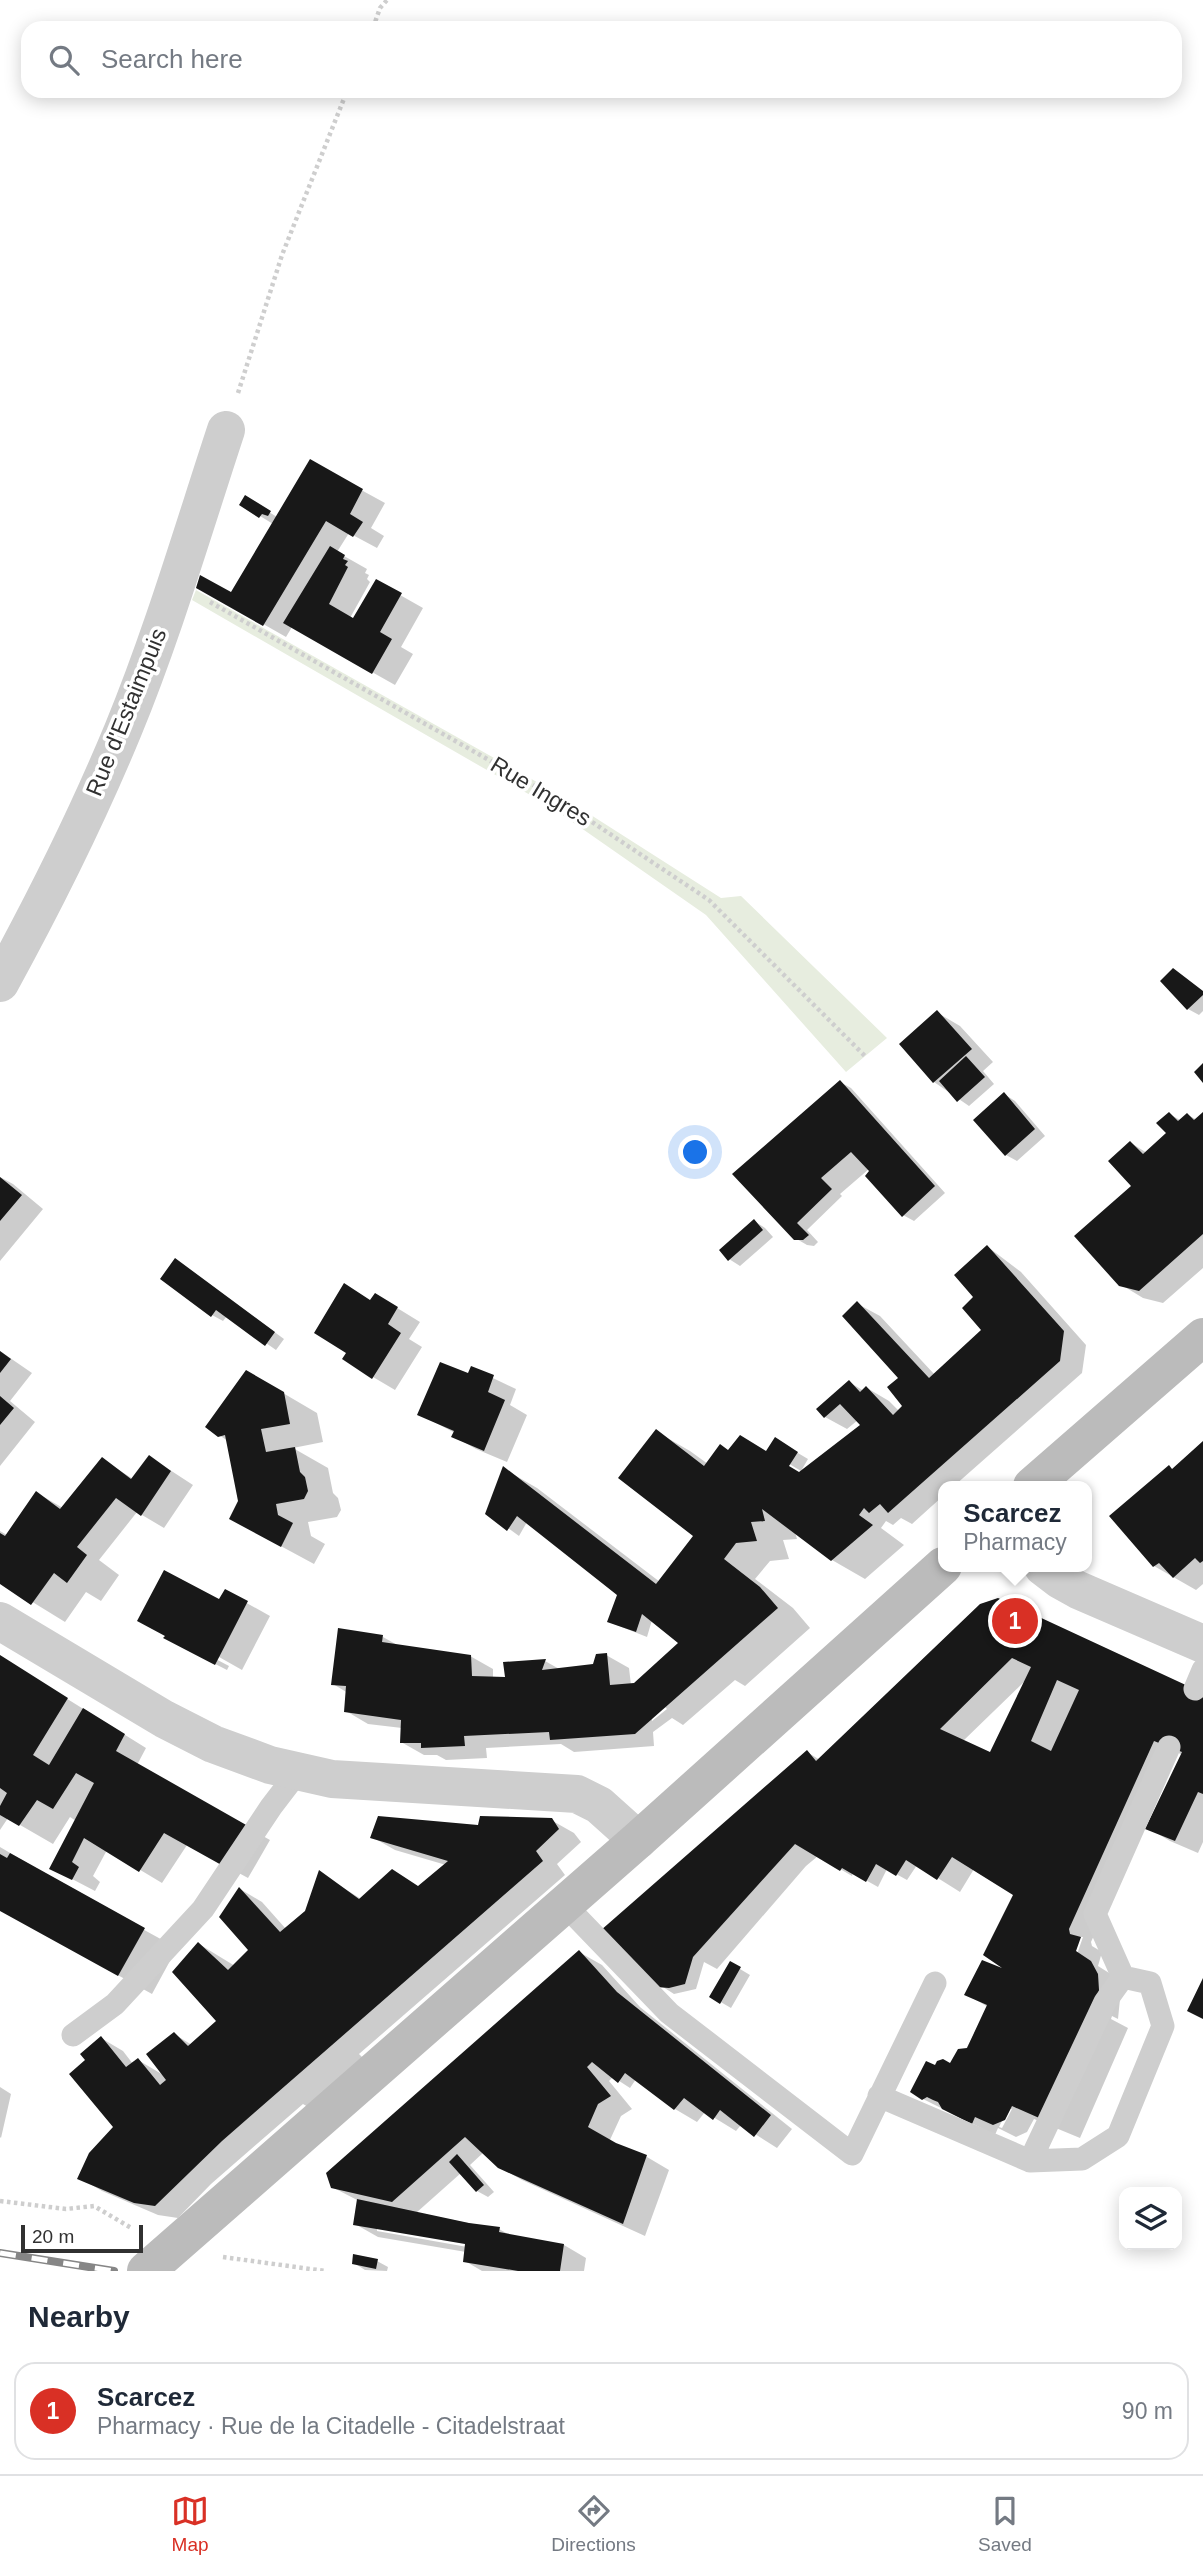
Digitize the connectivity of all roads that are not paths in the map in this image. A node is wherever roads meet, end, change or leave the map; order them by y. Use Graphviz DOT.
graph roads {
  1 [pos="226,430"];
  2 [pos="0,983"];
  3 [pos="1203,1337"];
  4 [pos="1038,1481"];
  5 [pos="938,1570"];
  6 [pos="1051,1572"];
  7 [pos="0,1620"];
  8 [pos="1203,1644"];
  9 [pos="1170,1747"];
  10 [pos="297,1773"];
  11 [pos="638,1840"];
  12 [pos="564,1904"];
  13 [pos="1123,1977"];
  14 [pos="934,1983"];
  15 [pos="73,2035"];
  16 [pos="879,2096"];
  17 [pos="1030,2161"];
  18 [pos="158,2260"];
  1 -- 2 [label="street, Rue d'Estaimpuis"];
  3 -- 4 [label="main road"];
  5 -- 11 [label="main road"];
  6 -- 8 [label="street"];
  7 -- 10 [label="street"];
  9 -- 13 [label="lane"];
  10 -- 11 [label="street"];
  10 -- 15 [label="lane"];
  11 -- 12 [label="main road"];
  12 -- 16 [label="lane"];
  12 -- 18 [label="main road"];
  13 -- 17 [label="lane"];
  13 -- 17 [label="lane"];
  14 -- 16 [label="lane"];
  16 -- 17 [label="lane"];
}
